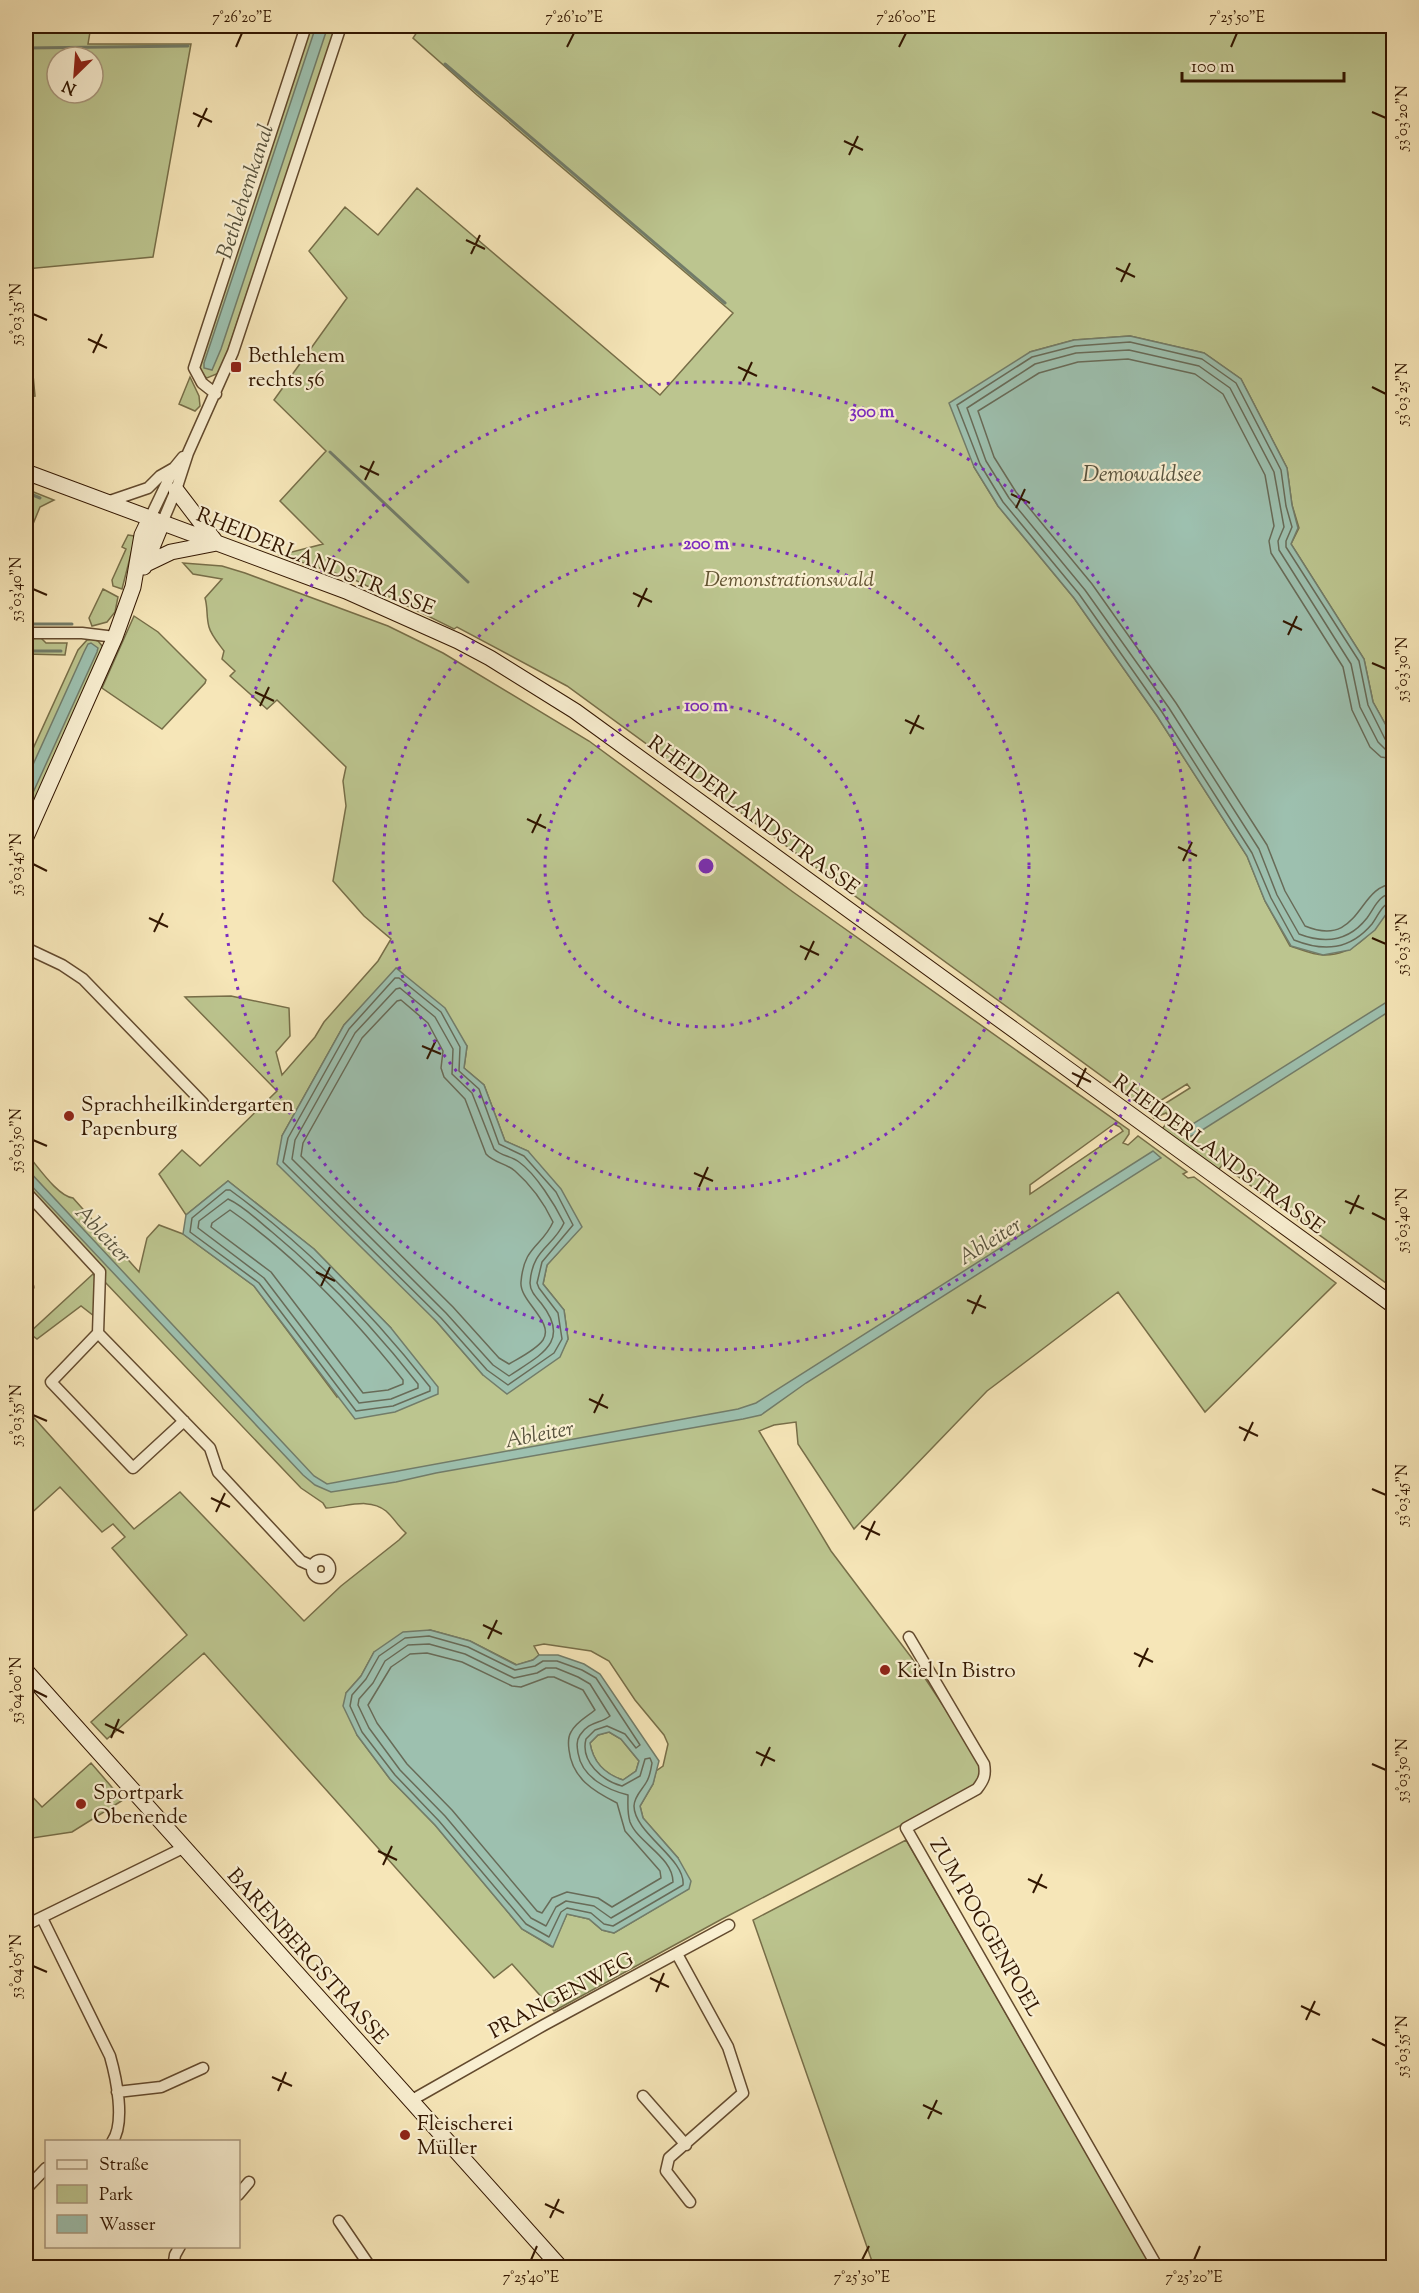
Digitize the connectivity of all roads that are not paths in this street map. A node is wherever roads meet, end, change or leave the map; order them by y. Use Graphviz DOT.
graph roads {
  1 [pos="306,26"];
  2 [pos="341,26"];
  3 [pos="216,394"];
  4 [pos="188,453"];
  5 [pos="174,468"];
  6 [pos="26,472"];
  7 [pos="176,490"];
  8 [pos="107,502"];
  9 [pos="156,520"];
  10 [pos="217,543"];
  11 [pos="146,564"];
  12 [pos="133,588"];
  13 [pos="26,633"];
  14 [pos="115,637"];
  15 [pos="26,837"];
  16 [pos="26,948"];
  17 [pos="203,1103"];
  18 [pos="27,1196"];
  19 [pos="1394,1306"];
  20 [pos="99,1333"];
  21 [pos="184,1421"];
  22 [pos="312,1566"];
  23 [pos="909,1637"];
  24 [pos="26,1671"];
  25 [pos="183,1848"];
  26 [pos="42,1918"];
  27 [pos="729,1925"];
  28 [pos="26,1926"];
  29 [pos="678,1954"];
  30 [pos="203,2068"];
  31 [pos="117,2092"];
  32 [pos="643,2096"];
  33 [pos="412,2100"];
  34 [pos="113,2140"];
  35 [pos="686,2145"];
  36 [pos="45,2169"];
  37 [pos="249,2182"];
  38 [pos="26,2189"];
  39 [pos="240,2193"];
  40 [pos="690,2202"];
  41 [pos="339,2221"];
  42 [pos="179,2248"];
  43 [pos="173,2268"];
  44 [pos="371,2268"];
  45 [pos="561,2268"];
  46 [pos="1158,2268"];
  1 -- 3 [label="street"];
  2 -- 3 [label="street"];
  3 -- 4 [label="street"];
  4 -- 5 [label="street"];
  4 -- 7 [label="street"];
  5 -- 8 [label="street"];
  5 -- 9 [label="street"];
  6 -- 8 [label="main road, RHEIDERLANDSTRASSE"];
  7 -- 9 [label="street"];
  7 -- 10 [label="main road"];
  8 -- 9 [label="main road, RHEIDERLANDSTRASSE"];
  9 -- 10 [label="main road, RHEIDERLANDSTRASSE"];
  9 -- 11 [label="main road"];
  9 -- 12 [label="main road"];
  10 -- 11 [label="main road"];
  10 -- 19 [label="main road, RHEIDERLANDSTRASSE"];
  11 -- 12 [label="main road"];
  12 -- 14 [label="main road"];
  13 -- 14 [label="street"];
  14 -- 15 [label="main road"];
  16 -- 17 [label="street"];
  18 -- 20 [label="street"];
  20 -- 21 [label="street"];
  20 -- 21 [label="street"];
  21 -- 22 [label="street"];
  23 -- 46 [label="street, ZUM POGGENPOEL"];
  24 -- 25 [label="main road, BARENBERGSTRASSE"];
  25 -- 26 [label="street"];
  25 -- 33 [label="main road, BARENBERGSTRASSE"];
  26 -- 28 [label="street"];
  26 -- 31 [label="street"];
  27 -- 29 [label="street, PRANGENWEG"];
  29 -- 33 [label="street, PRANGENWEG"];
  29 -- 35 [label="street"];
  30 -- 31 [label="street"];
  31 -- 34 [label="street"];
  32 -- 35 [label="street"];
  33 -- 45 [label="main road, BARENBERGSTRASSE"];
  35 -- 40 [label="street"];
  36 -- 38 [label="street"];
  37 -- 39 [label="street"];
  41 -- 44 [label="street"];
  42 -- 43 [label="street"];
}
